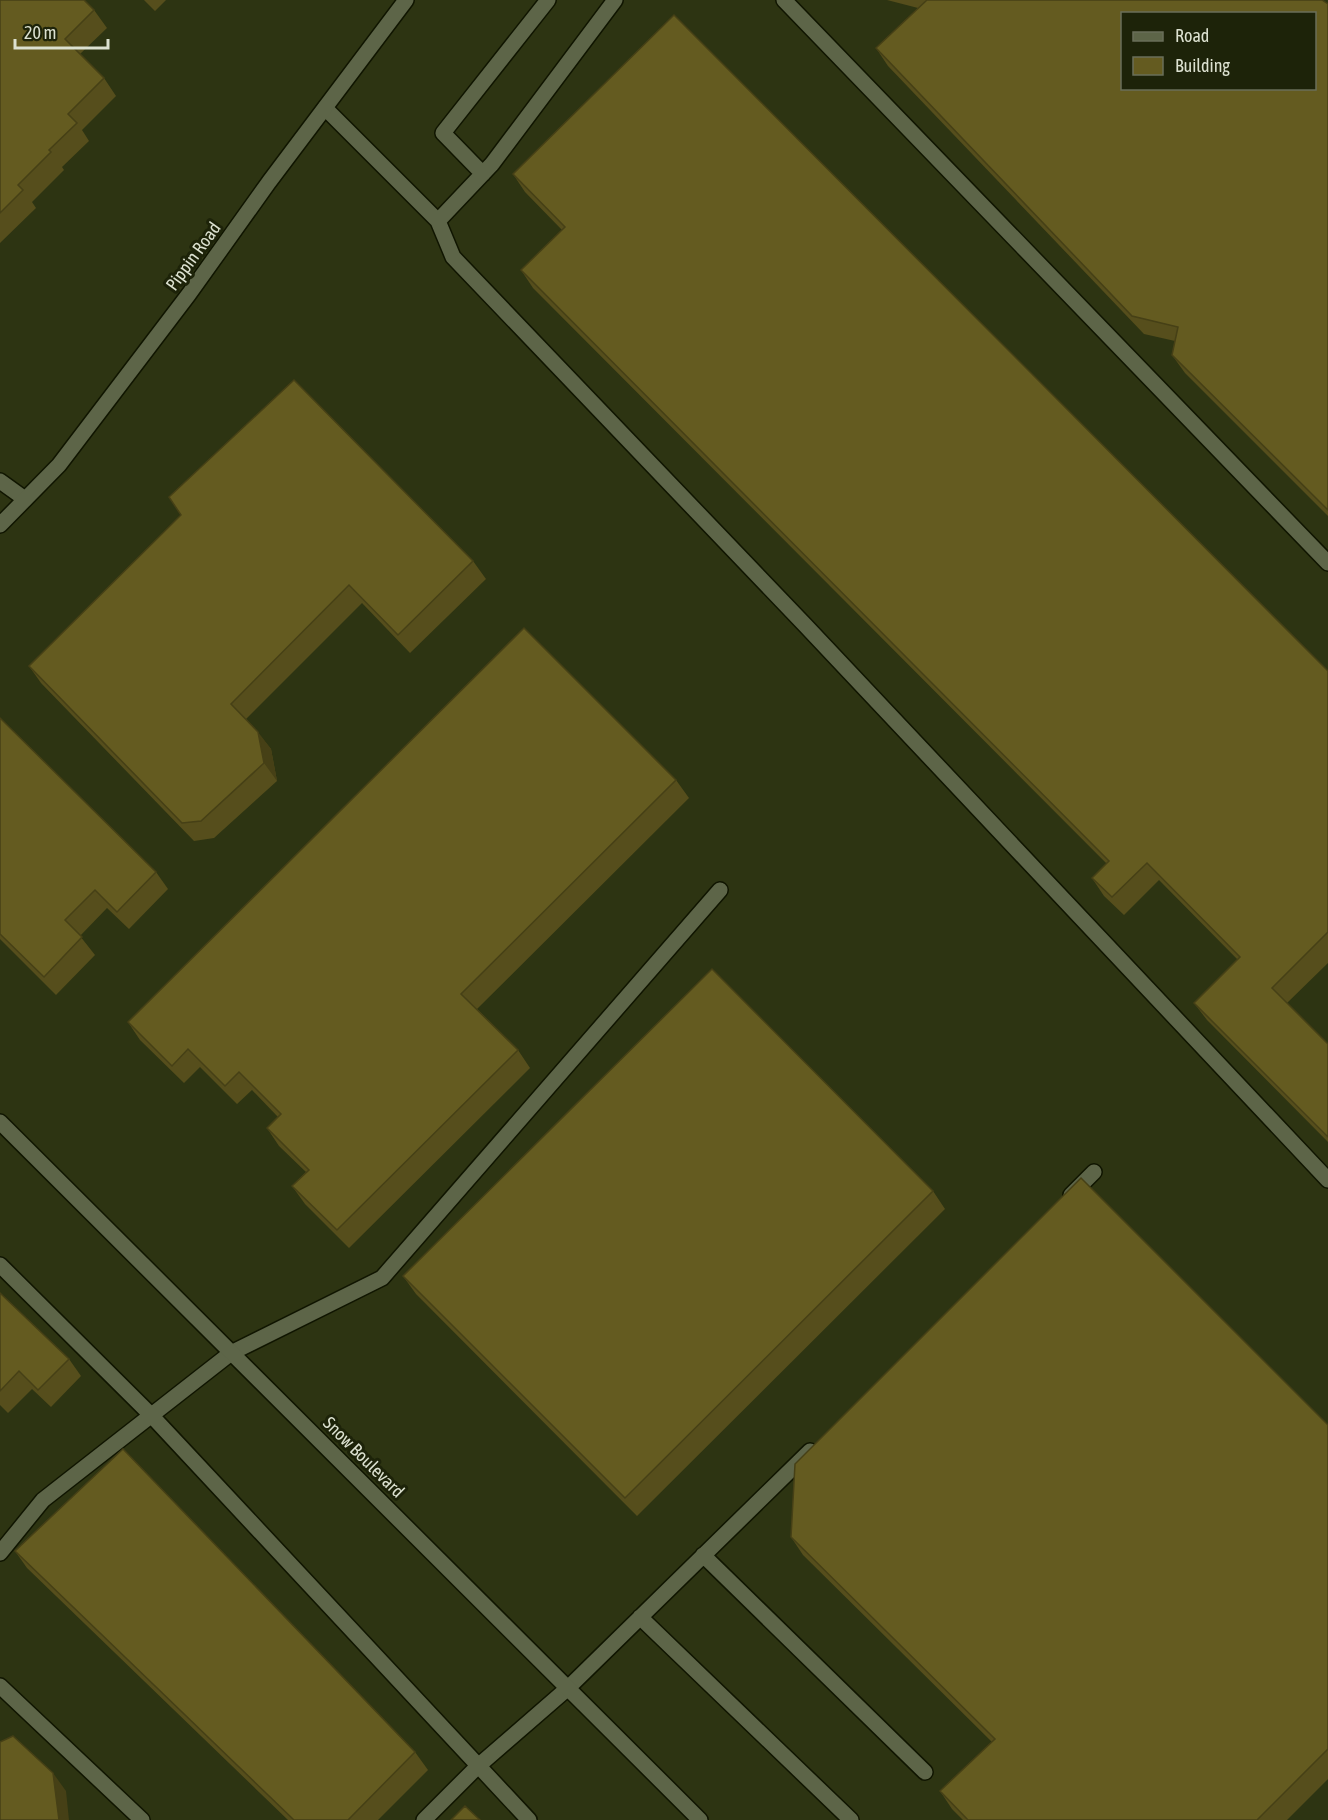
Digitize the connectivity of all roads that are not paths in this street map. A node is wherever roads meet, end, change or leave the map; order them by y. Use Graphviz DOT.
graph roads {
  1 [pos="406,0"];
  2 [pos="548,0"];
  3 [pos="615,0"];
  4 [pos="784,0"];
  5 [pos="325,108"];
  6 [pos="483,174"];
  7 [pos="438,220"];
  8 [pos="0,481"];
  9 [pos="25,499"];
  10 [pos="0,525"];
  11 [pos="1328,563"];
  12 [pos="720,890"];
  13 [pos="0,1122"];
  14 [pos="1094,1172"];
  15 [pos="1328,1180"];
  16 [pos="1060,1205"];
  17 [pos="0,1265"];
  18 [pos="231,1353"];
  19 [pos="151,1415"];
  20 [pos="822,1439"];
  21 [pos="0,1553"];
  22 [pos="703,1555"];
  23 [pos="640,1617"];
  24 [pos="0,1686"];
  25 [pos="568,1688"];
  26 [pos="477,1767"];
  27 [pos="925,1772"];
  28 [pos="142,1820"];
  29 [pos="424,1820"];
  30 [pos="529,1820"];
  31 [pos="700,1820"];
  32 [pos="851,1820"];
  1 -- 5 [label="street, Pippin Road"];
  2 -- 6 [label="street"];
  3 -- 6 [label="street"];
  4 -- 11 [label="street"];
  5 -- 7 [label="street"];
  5 -- 9 [label="street, Pippin Road"];
  6 -- 7 [label="street"];
  7 -- 15 [label="street"];
  8 -- 9 [label="street"];
  9 -- 10 [label="street, Pippin Road"];
  12 -- 18 [label="street"];
  13 -- 18 [label="street, Snow Boulevard"];
  14 -- 16 [label="street"];
  17 -- 19 [label="street"];
  18 -- 19 [label="street"];
  18 -- 25 [label="street, Snow Boulevard"];
  19 -- 21 [label="street"];
  19 -- 26 [label="street"];
  20 -- 22 [label="street"];
  22 -- 23 [label="street"];
  22 -- 27 [label="street"];
  23 -- 25 [label="street"];
  23 -- 32 [label="street"];
  24 -- 28 [label="street"];
  25 -- 26 [label="street"];
  25 -- 31 [label="street, Snow Boulevard"];
  26 -- 29 [label="street"];
  26 -- 30 [label="street"];
}
